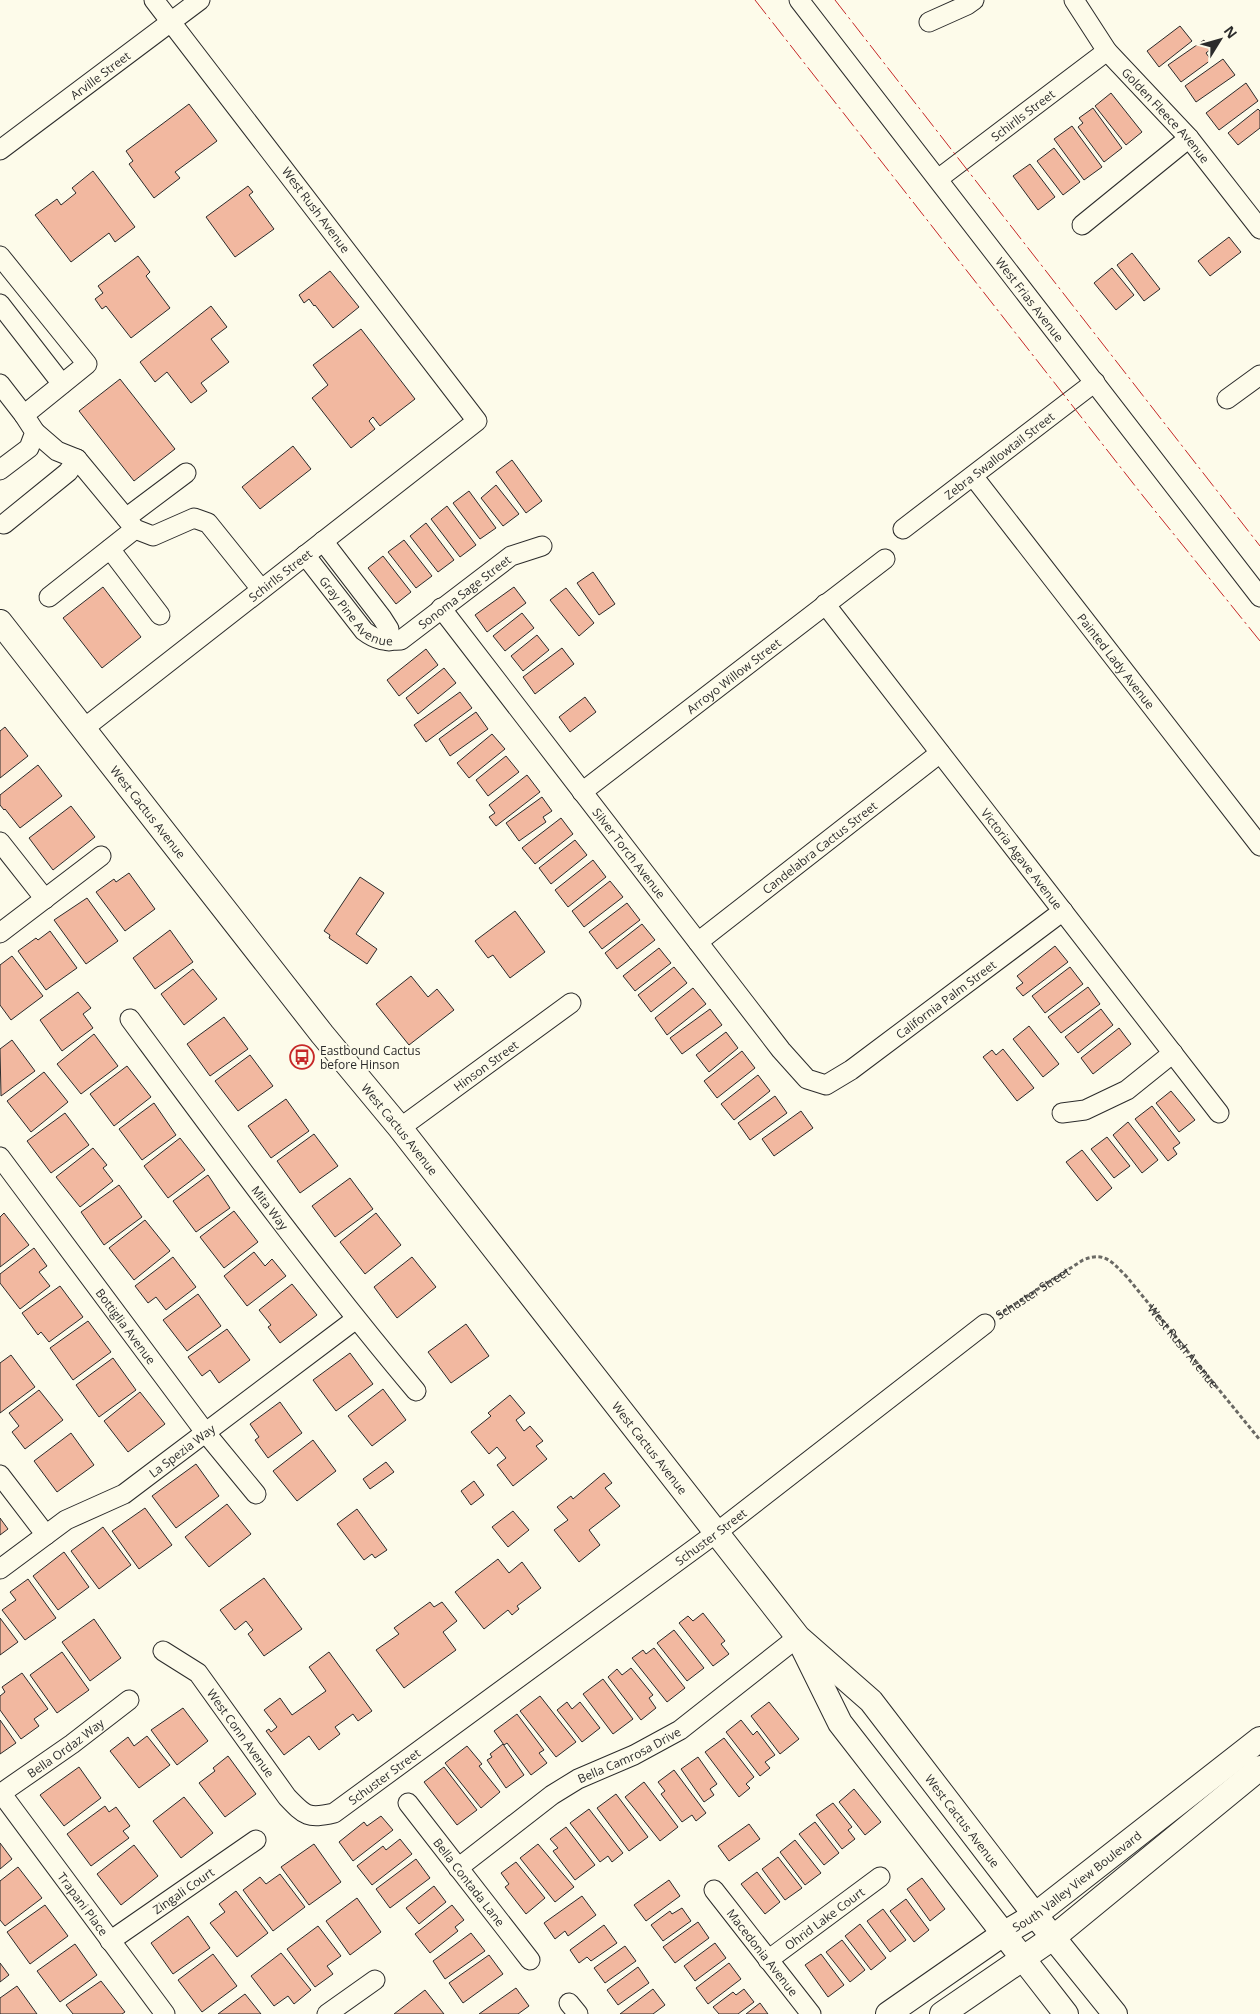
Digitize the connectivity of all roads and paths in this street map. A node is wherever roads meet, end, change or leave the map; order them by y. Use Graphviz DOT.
graph roads {
  1 [pos="154,0"];
  2 [pos="200,0"];
  3 [pos="799,0"];
  4 [pos="974,0"];
  5 [pos="1074,0"];
  6 [pos="171,22"];
  7 [pos="929,22"];
  8 [pos="1107,51"];
  9 [pos="1189,138"];
  10 [pos="0,150"];
  11 [pos="938,179"];
  12 [pos="1082,225"];
  13 [pos="1260,229"];
  14 [pos="0,256"];
  15 [pos="0,304"];
  16 [pos="1260,375"];
  17 [pos="1095,382"];
  18 [pos="0,384"];
  19 [pos="62,384"];
  20 [pos="1227,400"];
  21 [pos="24,415"];
  22 [pos="477,421"];
  23 [pos="35,432"];
  24 [pos="77,459"];
  25 [pos="0,470"];
  26 [pos="186,473"];
  27 [pos="972,476"];
  28 [pos="131,523"];
  29 [pos="4,524"];
  30 [pos="903,529"];
  31 [pos="323,541"];
  32 [pos="542,546"];
  33 [pos="110,549"];
  34 [pos="305,555"];
  35 [pos="885,559"];
  36 [pos="261,589"];
  37 [pos="49,597"];
  38 [pos="1260,597"];
  39 [pos="368,601"];
  40 [pos="825,604"];
  41 [pos="441,608"];
  42 [pos="351,614"];
  43 [pos="160,615"];
  44 [pos="0,622"];
  45 [pos="389,641"];
  46 [pos="83,729"];
  47 [pos="940,753"];
  48 [pos="582,792"];
  49 [pos="0,842"];
  50 [pos="1260,846"];
  51 [pos="102,856"];
  52 [pos="45,899"];
  53 [pos="1062,911"];
  54 [pos="0,933"];
  55 [pos="698,942"];
  56 [pos="571,1003"];
  57 [pos="130,1019"];
  58 [pos="1173,1053"];
  59 [pos="826,1086"];
  60 [pos="1062,1113"];
  61 [pos="1219,1113"];
  62 [pos="400,1128"];
  63 [pos="0,1157"];
  64 [pos="1103,1256"];
  65 [pos="356,1319"];
  66 [pos="985,1324"];
  67 [pos="416,1391"];
  68 [pos="205,1432"];
  69 [pos="1260,1440"];
  70 [pos="0,1475"];
  71 [pos="256,1494"];
  72 [pos="716,1533"];
  73 [pos="46,1535"];
  74 [pos="0,1569"];
  75 [pos="798,1637"];
  76 [pos="163,1651"];
  77 [pos="129,1700"];
  78 [pos="1260,1739"];
  79 [pos="1260,1768"];
  80 [pos="1,1794"];
  81 [pos="408,1803"];
  82 [pos="315,1818"];
  83 [pos="256,1840"];
  84 [pos="458,1868"];
  85 [pos="880,1877"];
  86 [pos="714,1890"];
  87 [pos="1035,1915"];
  88 [pos="1003,1934"];
  89 [pos="1054,1937"];
  90 [pos="110,1942"];
  91 [pos="1022,1959"];
  92 [pos="530,1960"];
  93 [pos="768,1960"];
  94 [pos="375,1980"];
  95 [pos="165,2014"];
  96 [pos="328,2014"];
  97 [pos="811,2014"];
  98 [pos="888,2014"];
  99 [pos="942,2014"];
  100 [pos="1066,2014"];
  101 [pos="1115,2014"];
  1 -- 6 [label="street, West Rush Avenue"];
  2 -- 6 [label="street, Arville Street"];
  3 -- 11 [label="street, West Frias Avenue"];
  4 -- 7 [label="street"];
  5 -- 8 [label="street, Golden Fleece Avenue"];
  6 -- 10 [label="street, Arville Street"];
  6 -- 22 [label="street, West Rush Avenue"];
  8 -- 9 [label="street, Golden Fleece Avenue"];
  8 -- 11 [label="street, Schirlls Street"];
  9 -- 12 [label="street"];
  9 -- 13 [label="street, Golden Fleece Avenue"];
  11 -- 17 [label="street, West Frias Avenue"];
  14 -- 19 [label="street"];
  15 -- 19 [label="street"];
  16 -- 20 [label="street"];
  17 -- 27 [label="street, Zebra Swallowtail Street"];
  17 -- 38 [label="street, West Frias Avenue"];
  18 -- 21 [label="street"];
  19 -- 21 [label="street"];
  21 -- 23 [label="street"];
  22 -- 31 [label="street, Schirlls Street"];
  23 -- 24 [label="street"];
  23 -- 25 [label="street"];
  24 -- 28 [label="street"];
  24 -- 29 [label="street"];
  26 -- 28 [label="street"];
  27 -- 30 [label="street, Zebra Swallowtail Street"];
  27 -- 50 [label="street, Painted Lady Avenue"];
  28 -- 33 [label="street"];
  28 -- 36 [label="street"];
  31 -- 34 [label="street, Schirlls Street"];
  31 -- 39 [label="street, Gray Pine Avenue"];
  32 -- 41 [label="street, Sonoma Sage Street"];
  33 -- 37 [label="street"];
  33 -- 43 [label="street"];
  34 -- 36 [label="street, Schirlls Street"];
  34 -- 42 [label="street, Gray Pine Avenue"];
  35 -- 40 [label="street, Arroyo Willow Street"];
  36 -- 46 [label="street, Schirlls Street"];
  39 -- 42 [label="street"];
  39 -- 45 [label="street, Gray Pine Avenue"];
  40 -- 47 [label="street, Victoria Agave Avenue"];
  40 -- 48 [label="street, Arroyo Willow Street"];
  41 -- 45 [label="street, Sonoma Sage Street"];
  41 -- 48 [label="street, Silver Torch Avenue"];
  42 -- 45 [label="street, Gray Pine Avenue"];
  44 -- 46 [label="main road, West Cactus Avenue"];
  46 -- 62 [label="main road, West Cactus Avenue"];
  47 -- 53 [label="street, Victoria Agave Avenue"];
  47 -- 55 [label="street, Candelabra Cactus Street"];
  48 -- 55 [label="street, Silver Torch Avenue"];
  49 -- 52 [label="street"];
  51 -- 52 [label="street"];
  52 -- 54 [label="street"];
  53 -- 58 [label="street, Victoria Agave Avenue"];
  53 -- 59 [label="street, California Palm Street"];
  55 -- 59 [label="street, Silver Torch Avenue"];
  56 -- 62 [label="street, Hinson Street"];
  57 -- 65 [label="street, Mita Way"];
  58 -- 60 [label="street"];
  58 -- 61 [label="street, Victoria Agave Avenue"];
  62 -- 72 [label="main road, West Cactus Avenue"];
  63 -- 68 [label="street, Bottiglia Avenue"];
  64 -- 66 [label="path, Schuster Street"];
  64 -- 69 [label="path, West Rush Avenue"];
  65 -- 67 [label="street, Mita Way"];
  65 -- 68 [label="street, La Spezia Way"];
  66 -- 72 [label="street, Schuster Street"];
  68 -- 71 [label="street, Bottiglia Avenue"];
  68 -- 73 [label="street, La Spezia Way"];
  70 -- 73 [label="street"];
  72 -- 75 [label="main road, West Cactus Avenue"];
  72 -- 82 [label="street, Schuster Street"];
  73 -- 74 [label="street, La Spezia Way"];
  75 -- 84 [label="street, Bella Camrosa Drive"];
  75 -- 87 [label="main road, West Cactus Avenue"];
  75 -- 88 [label="main road, West Cactus Avenue"];
  76 -- 82 [label="street, West Conn Avenue"];
  77 -- 80 [label="street, Bella Ordaz Way"];
  78 -- 87 [label="main road, South Valley View Boulevard"];
  79 -- 89 [label="main road"];
  80 -- 90 [label="street, Trapani Place"];
  81 -- 84 [label="street, Bella Contada Lane"];
  83 -- 90 [label="street, Zingali Court"];
  84 -- 92 [label="street, Bella Contada Lane"];
  85 -- 93 [label="street, Ohrid Lake Court"];
  86 -- 93 [label="street, Macedonia Avenue"];
  87 -- 88 [label="main road, South Valley View Boulevard"];
  87 -- 89 [label="main road, West Cactus Avenue"];
  88 -- 91 [label="main road, West Cactus Avenue"];
  88 -- 98 [label="main road, South Valley View Boulevard"];
  89 -- 91 [label="main road"];
  89 -- 101 [label="main road, West Cactus Avenue"];
  90 -- 95 [label="street, Trapani Place"];
  91 -- 99 [label="main road"];
  91 -- 100 [label="main road, West Cactus Avenue"];
  93 -- 97 [label="street, Macedonia Avenue"];
  94 -- 96 [label="street"];
}
